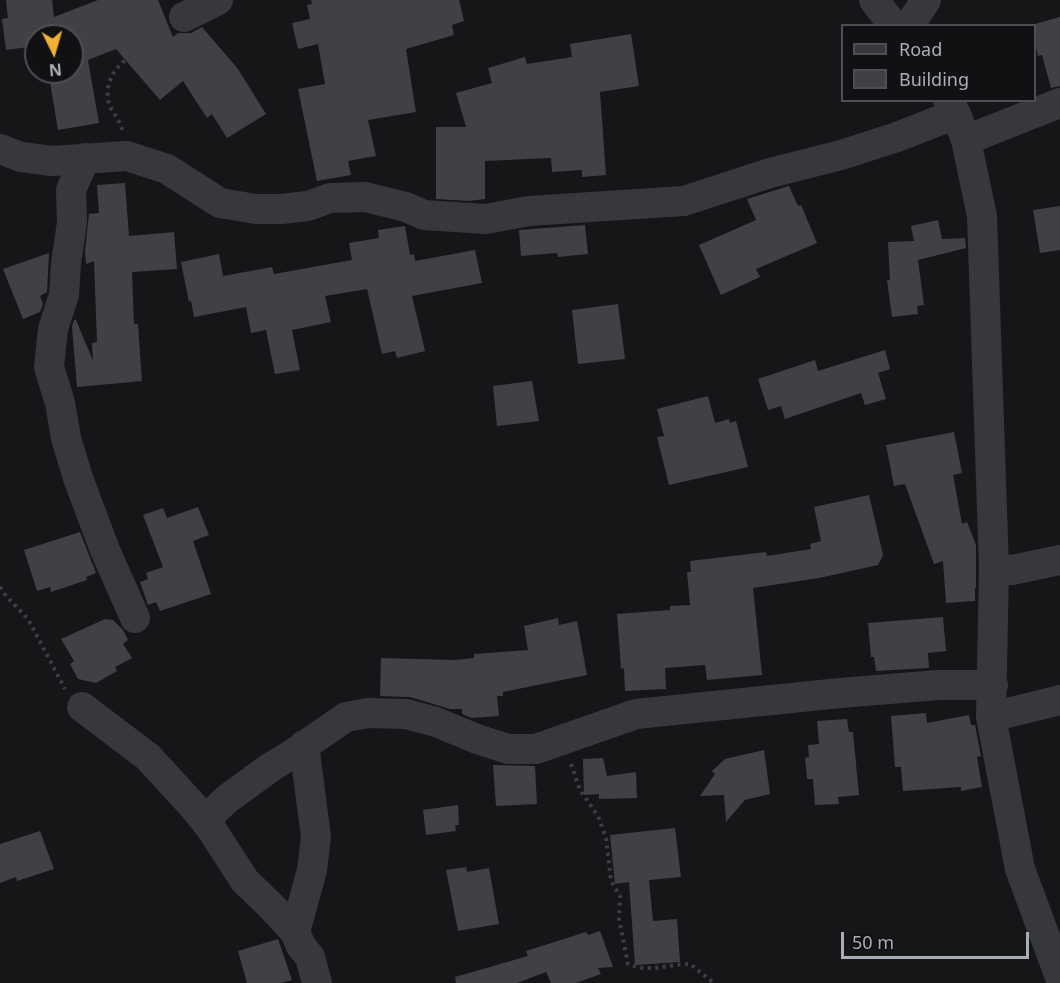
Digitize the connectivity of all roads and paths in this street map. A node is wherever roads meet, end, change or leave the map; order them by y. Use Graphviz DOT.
graph roads {
  1 [pos="218,0"];
  2 [pos="874,0"];
  3 [pos="926,0"];
  4 [pos="184,16"];
  5 [pos="892,24"];
  6 [pos="910,24"];
  7 [pos="1060,103"];
  8 [pos="956,118"];
  9 [pos="0,149"];
  10 [pos="127,156"];
  11 [pos="85,158"];
  12 [pos="1060,560"];
  13 [pos="994,568"];
  14 [pos="0,587"];
  15 [pos="135,618"];
  16 [pos="993,685"];
  17 [pos="1060,700"];
  18 [pos="82,707"];
  19 [pos="992,717"];
  20 [pos="304,745"];
  21 [pos="570,760"];
  22 [pos="205,820"];
  23 [pos="294,932"];
  24 [pos="1060,977"];
  25 [pos="317,983"];
  26 [pos="714,983"];
  1 -- 4 [label="street"];
  2 -- 5 [label="street"];
  3 -- 6 [label="street"];
  4 -- 10 [label="path"];
  7 -- 8 [label="street"];
  8 -- 10 [label="street"];
  8 -- 13 [label="street"];
  9 -- 11 [label="street"];
  10 -- 11 [label="street"];
  11 -- 15 [label="street"];
  12 -- 13 [label="street"];
  13 -- 16 [label="street"];
  14 -- 18 [label="path"];
  16 -- 19 [label="street"];
  16 -- 20 [label="street"];
  17 -- 19 [label="street"];
  18 -- 22 [label="street"];
  19 -- 24 [label="street"];
  20 -- 22 [label="street"];
  20 -- 23 [label="street"];
  21 -- 26 [label="path"];
  22 -- 23 [label="street"];
  23 -- 25 [label="street"];
}
